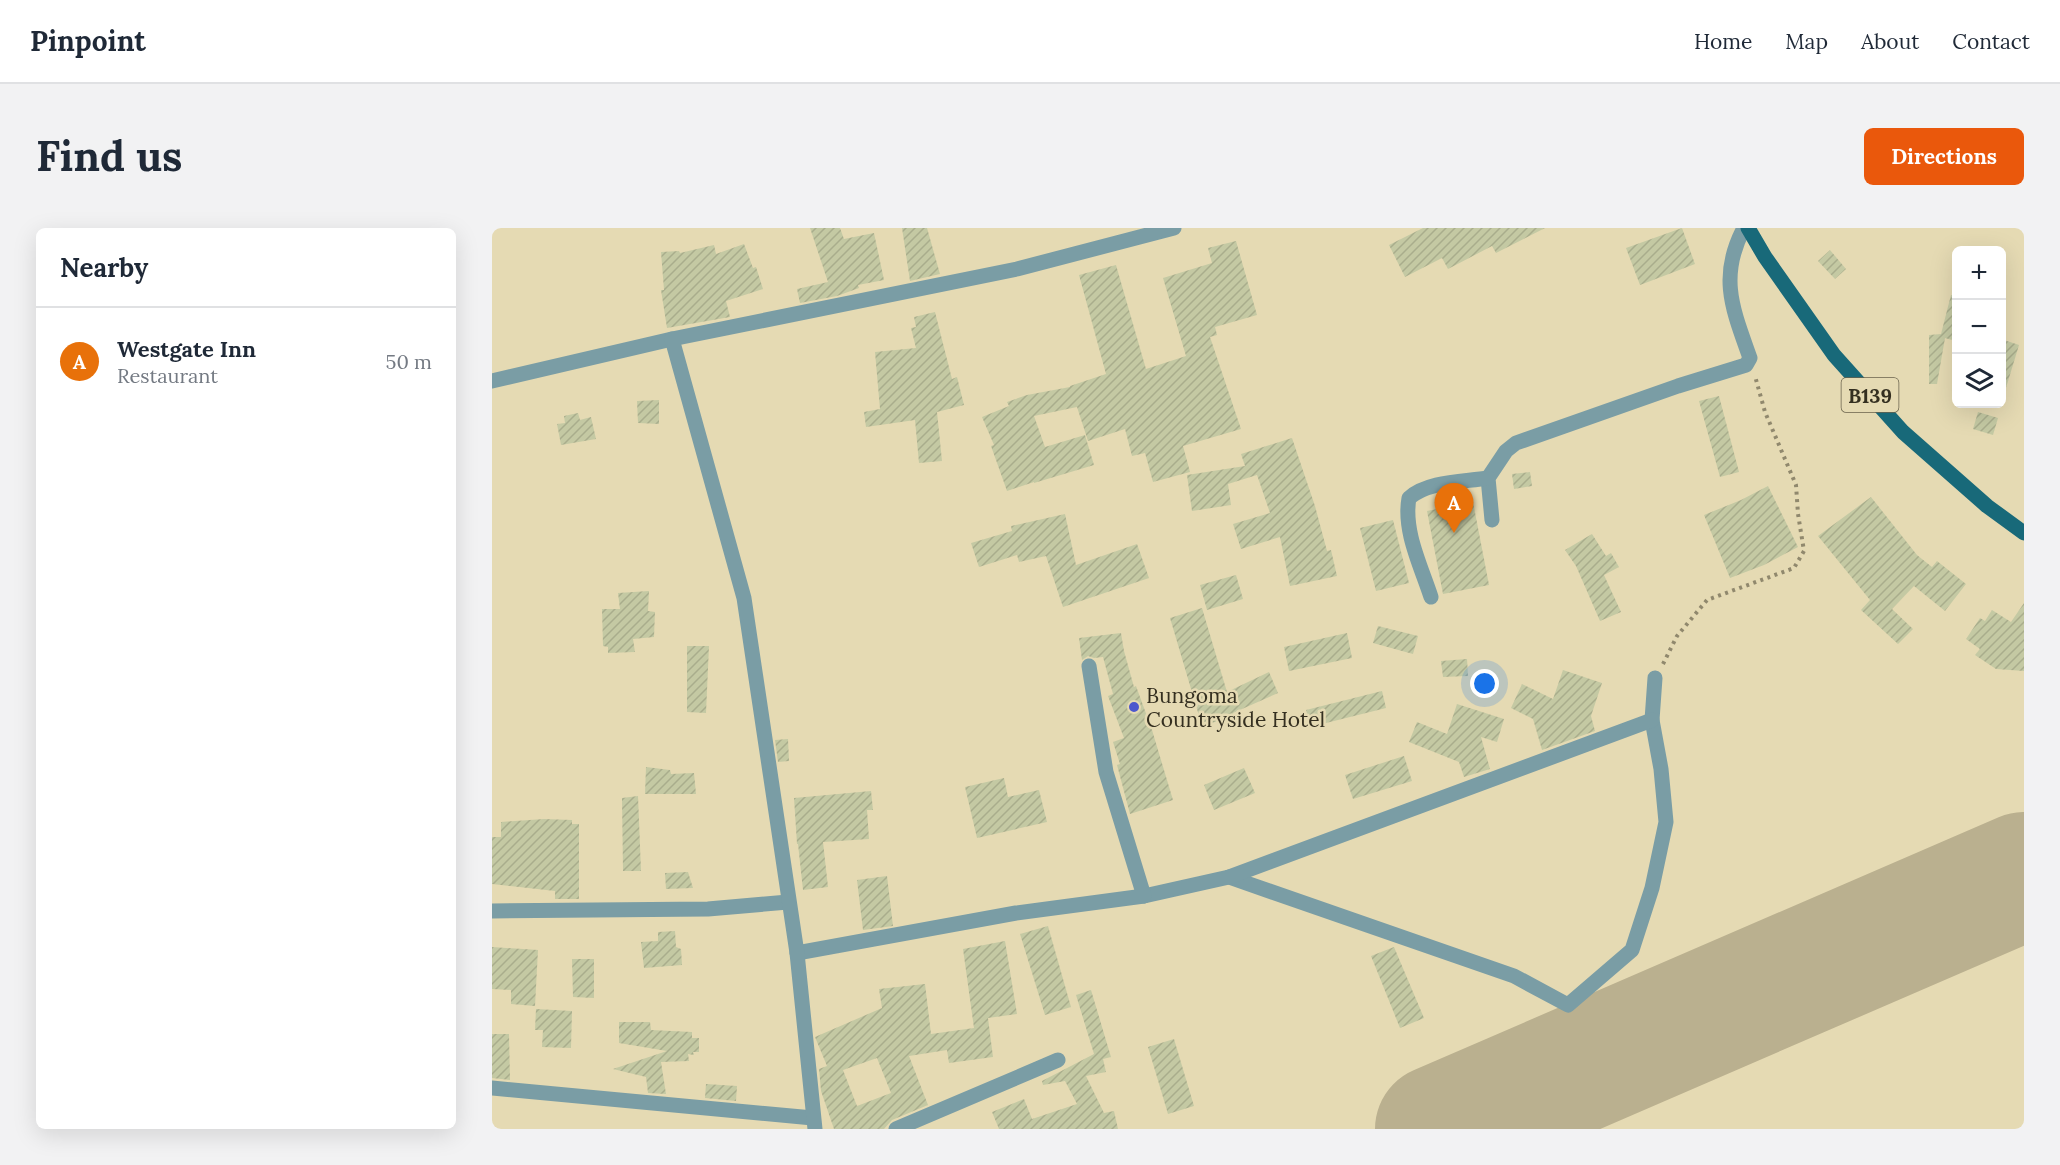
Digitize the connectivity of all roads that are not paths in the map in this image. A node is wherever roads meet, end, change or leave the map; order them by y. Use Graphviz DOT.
graph roads {
  1 [pos="1174,228"];
  2 [pos="1746,228"];
  3 [pos="672,339"];
  4 [pos="492,381"];
  5 [pos="1488,478"];
  6 [pos="1492,520"];
  7 [pos="2024,533"];
  8 [pos="1431,597"];
  9 [pos="1089,666"];
  10 [pos="1655,678"];
  11 [pos="1652,720"];
  12 [pos="1229,877"];
  13 [pos="1144,896"];
  14 [pos="789,902"];
  15 [pos="492,911"];
  16 [pos="797,953"];
  17 [pos="1058,1060"];
  18 [pos="492,1088"];
  19 [pos="814,1123"];
  20 [pos="896,1129"];
  1 -- 3 [label="street"];
  2 -- 5 [label="street"];
  2 -- 7 [label="main road, B139"];
  3 -- 4 [label="street"];
  3 -- 14 [label="street"];
  5 -- 6 [label="street"];
  5 -- 8 [label="street"];
  9 -- 13 [label="street"];
  10 -- 11 [label="street"];
  11 -- 12 [label="street"];
  11 -- 12 [label="street"];
  12 -- 13 [label="street"];
  13 -- 16 [label="street"];
  14 -- 15 [label="street"];
  14 -- 16 [label="street"];
  16 -- 19 [label="street"];
  17 -- 20 [label="street"];
  18 -- 19 [label="street"];
}
